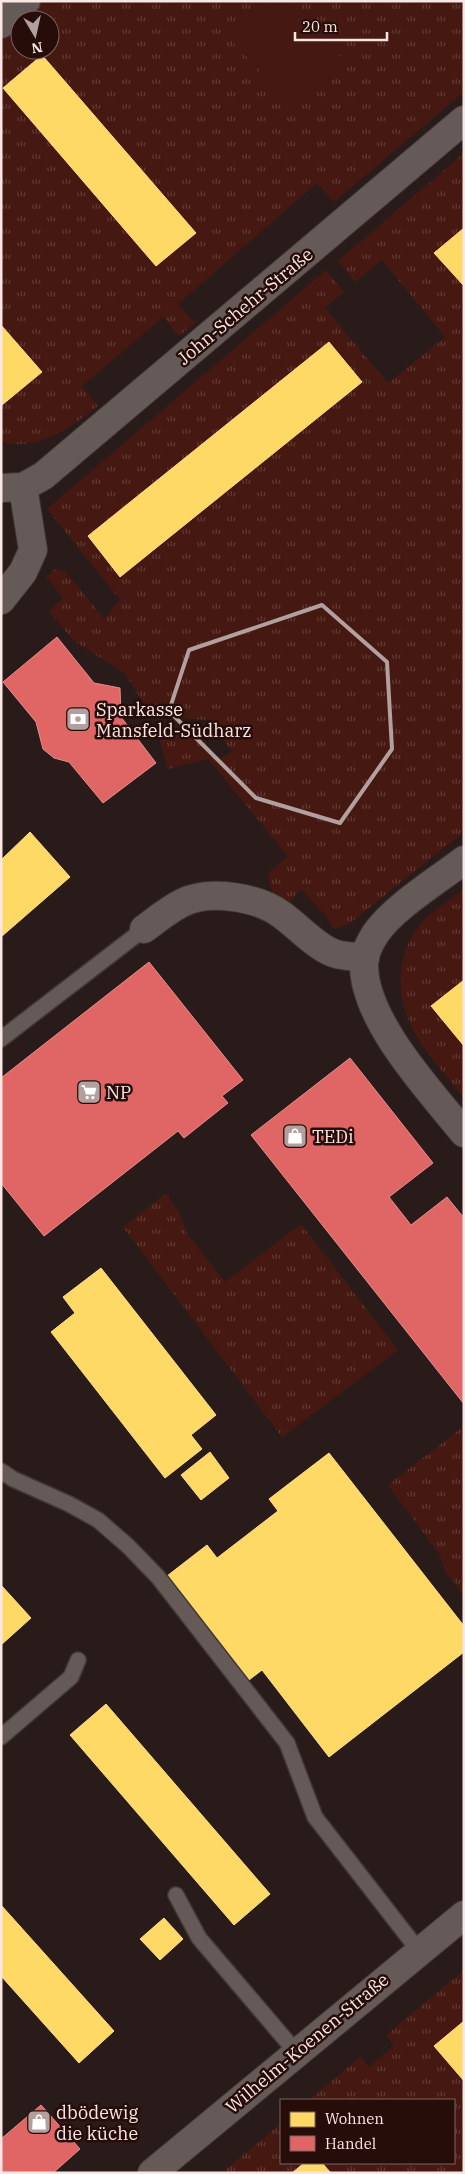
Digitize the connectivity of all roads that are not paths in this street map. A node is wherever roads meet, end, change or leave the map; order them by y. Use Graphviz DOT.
graph roads {
  1 [pos="26,1"];
  2 [pos="1,24"];
  3 [pos="464,120"];
  4 [pos="12,488"];
  5 [pos="1,600"];
  6 [pos="464,860"];
  7 [pos="144,929"];
  8 [pos="365,958"];
  9 [pos="1,1038"];
  10 [pos="464,1133"];
  11 [pos="1,1471"];
  12 [pos="78,1660"];
  13 [pos="1,1737"];
  14 [pos="176,1896"];
  15 [pos="464,1915"];
  16 [pos="419,1951"];
  17 [pos="296,2052"];
  18 [pos="152,2173"];
  1 -- 2 [label="street"];
  3 -- 4 [label="street, John-Schehr-Straße"];
  4 -- 5 [label="street, John-Schehr-Straße"];
  6 -- 8 [label="street"];
  7 -- 8 [label="street"];
  7 -- 9 [label="lane"];
  8 -- 10 [label="street"];
  11 -- 16 [label="lane"];
  12 -- 13 [label="lane"];
  14 -- 17 [label="lane"];
  15 -- 16 [label="street, Wilhelm-Koenen-Straße"];
  16 -- 17 [label="street, Wilhelm-Koenen-Straße"];
  17 -- 18 [label="street, Wilhelm-Koenen-Straße"];
}
